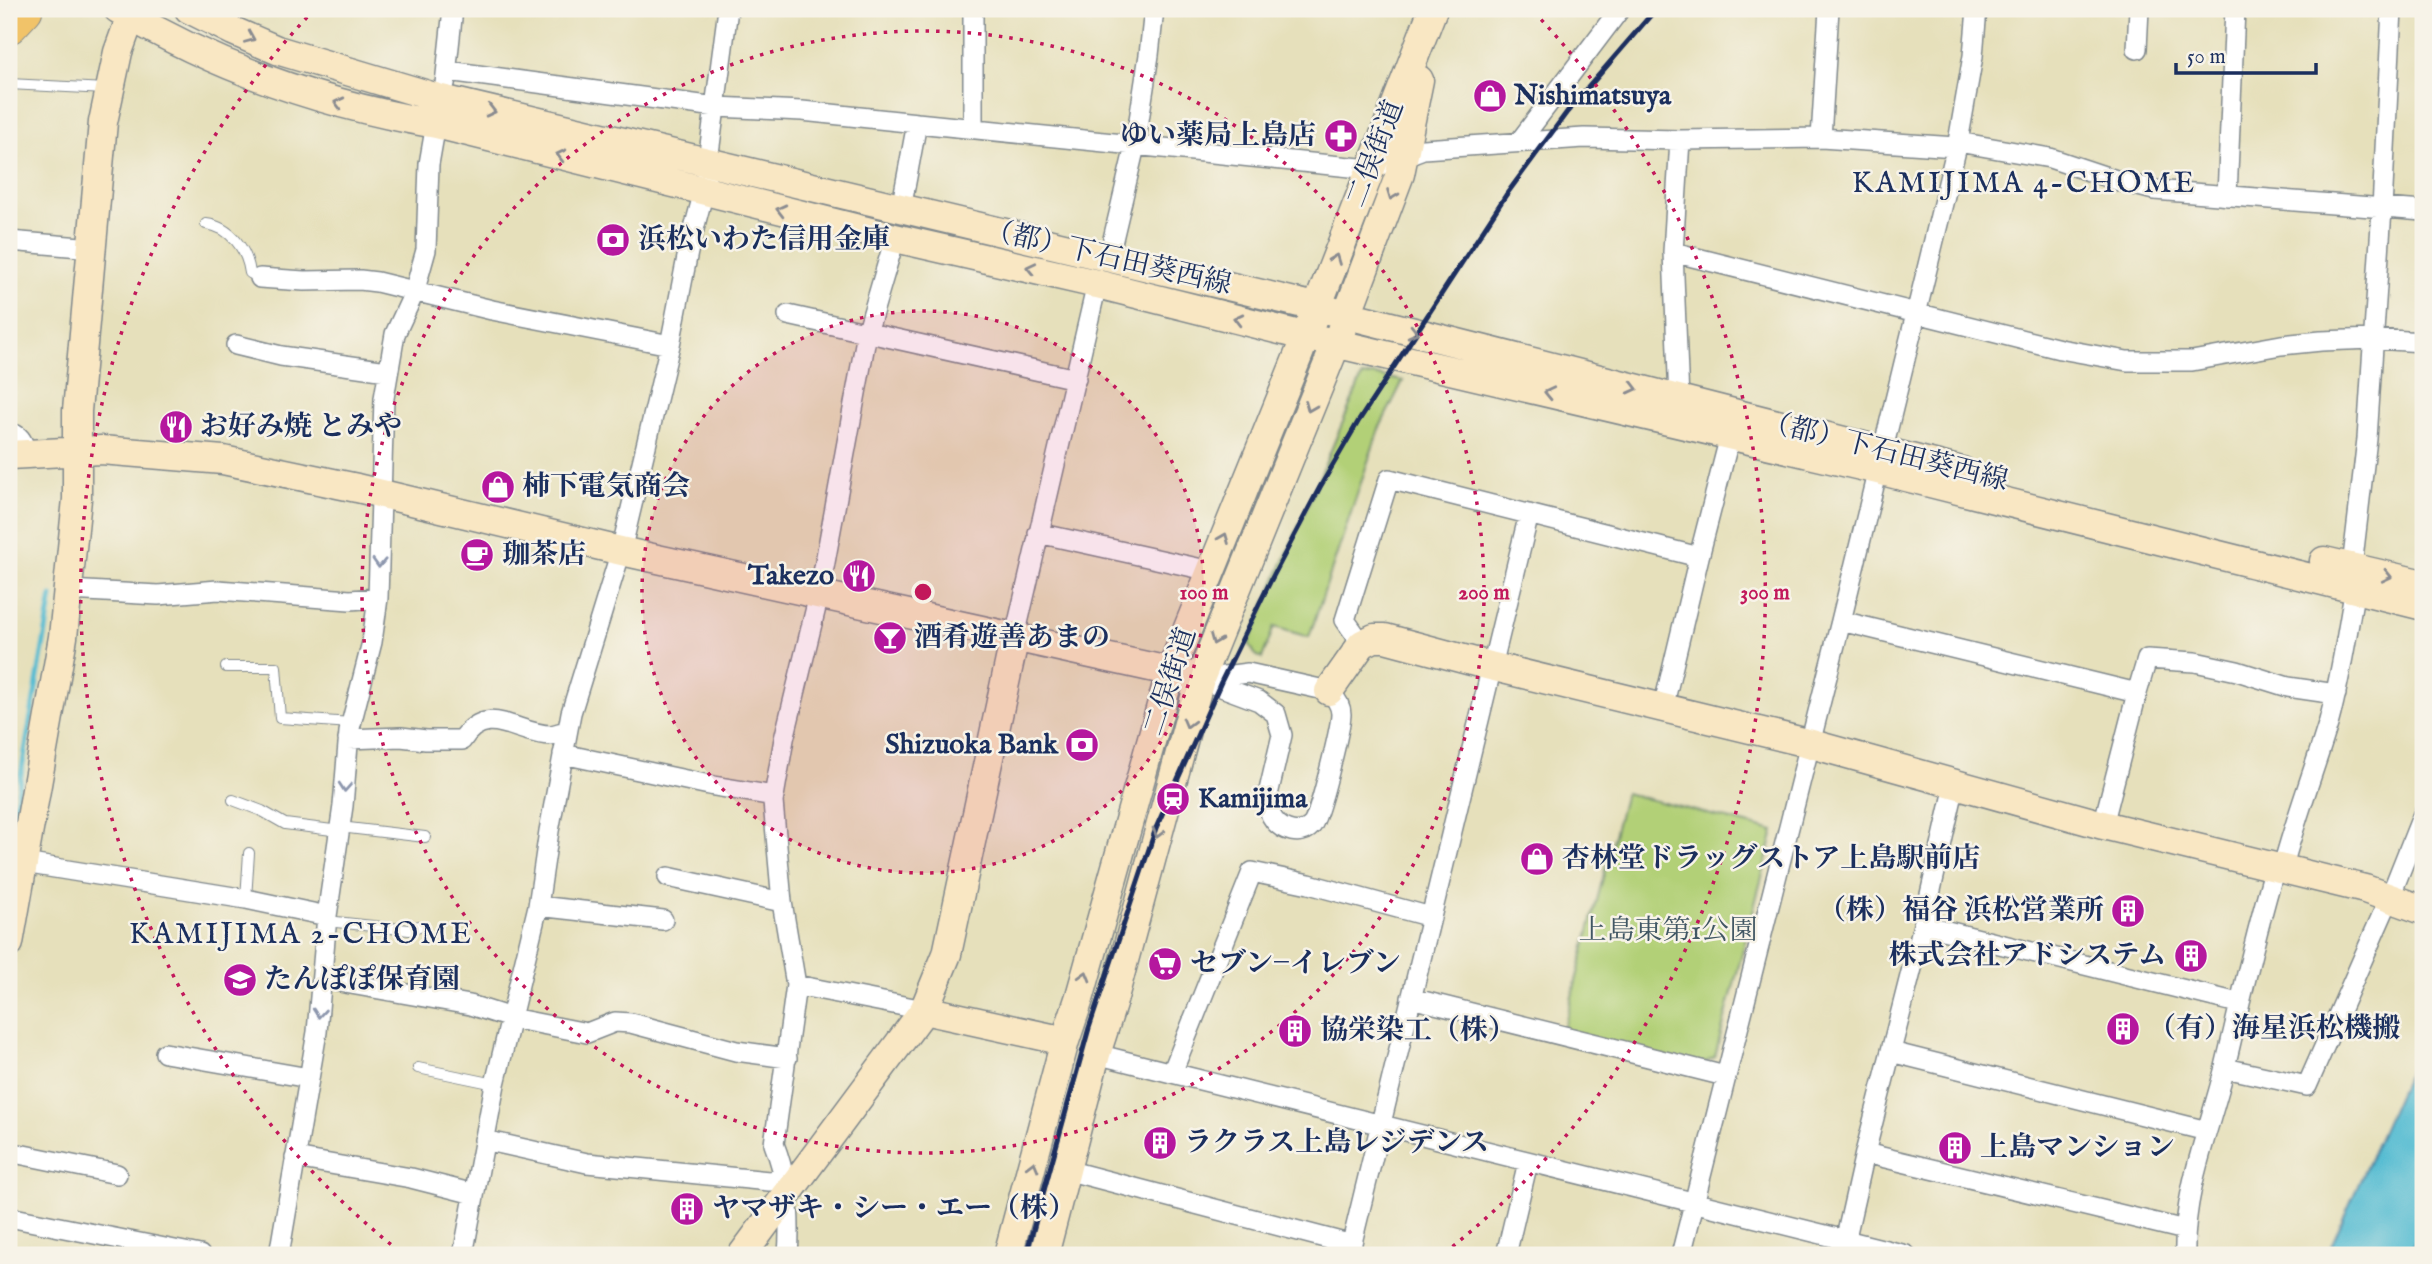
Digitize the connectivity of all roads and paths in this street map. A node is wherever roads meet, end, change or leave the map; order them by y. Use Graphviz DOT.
graph roads {
  1 [pos="23,9"];
  2 [pos="189,9"];
  3 [pos="453,9"];
  4 [pos="727,9"];
  5 [pos="973,9"];
  6 [pos="1154,9"];
  7 [pos="1433,9"];
  8 [pos="1620,9"];
  9 [pos="1829,9"];
  10 [pos="1977,9"];
  11 [pos="2139,9"];
  12 [pos="2235,9"];
  13 [pos="2392,9"];
  14 [pos="125,13"];
  15 [pos="9,25"];
  16 [pos="2137,49"];
  17 [pos="448,71"];
  18 [pos="9,84"];
  19 [pos="110,89"];
  20 [pos="716,107"];
  21 [pos="439,111"];
  22 [pos="917,123"];
  23 [pos="973,128"];
  24 [pos="1821,138"];
  25 [pos="1680,140"];
  26 [pos="1520,141"];
  27 [pos="1957,145"];
  28 [pos="1135,146"];
  29 [pos="1404,156"];
  30 [pos="709,163"];
  31 [pos="1370,169"];
  32 [pos="704,191"];
  33 [pos="2227,196"];
  34 [pos="901,209"];
  35 [pos="2382,209"];
  36 [pos="2423,211"];
  37 [pos="206,224"];
  38 [pos="895,238"];
  39 [pos="9,241"];
  40 [pos="93,248"];
  41 [pos="1673,252"];
  42 [pos="1109,256"];
  43 [pos="260,278"];
  44 [pos="1097,284"];
  45 [pos="414,293"];
  46 [pos="1316,307"];
  47 [pos="1916,313"];
  48 [pos="789,315"];
  49 [pos="1347,315"];
  50 [pos="867,333"];
  51 [pos="1304,336"];
  52 [pos="2374,339"];
  53 [pos="2423,342"];
  54 [pos="1336,344"];
  55 [pos="236,345"];
  56 [pos="670,345"];
  57 [pos="387,371"];
  58 [pos="1076,379"];
  59 [pos="1679,400"];
  60 [pos="1730,436"];
  61 [pos="15,447"];
  62 [pos="77,453"];
  63 [pos="1881,460"];
  64 [pos="382,495"];
  65 [pos="1528,514"];
  66 [pos="1038,533"];
  67 [pos="621,551"];
  68 [pos="1699,557"];
  69 [pos="1211,570"];
  70 [pos="2353,578"];
  71 [pos="2423,584"];
  72 [pos="69,590"];
  73 [pos="818,594"];
  74 [pos="378,598"];
  75 [pos="2423,606"];
  76 [pos="1841,621"];
  77 [pos="1015,636"];
  78 [pos="1362,644"];
  79 [pos="1490,666"];
  80 [pos="226,667"];
  81 [pos="1171,670"];
  82 [pos="1200,678"];
  83 [pos="1329,691"];
  84 [pos="2137,692"];
  85 [pos="2336,694"];
  86 [pos="1663,708"];
  87 [pos="349,731"];
  88 [pos="568,731"];
  89 [pos="1808,743"];
  90 [pos="563,754"];
  91 [pos="1955,785"];
  92 [pos="774,796"];
  93 [pos="233,800"];
  94 [pos="2423,814"];
  95 [pos="2103,825"];
  96 [pos="340,829"];
  97 [pos="425,837"];
  98 [pos="249,853"];
  99 [pos="2279,869"];
  100 [pos="668,877"];
  101 [pos="17,880"];
  102 [pos="2390,897"];
  103 [pos="246,899"];
  104 [pos="782,902"];
  105 [pos="538,906"];
  106 [pos="2423,910"];
  107 [pos="1431,917"];
  108 [pos="327,918"];
  109 [pos="663,920"];
  110 [pos="1923,925"];
  111 [pos="419,926"];
  112 [pos="9,943"];
  113 [pos="322,979"];
  114 [pos="796,985"];
  115 [pos="1411,998"];
  116 [pos="2238,1003"];
  117 [pos="924,1010"];
  118 [pos="511,1018"];
  119 [pos="1065,1041"];
  120 [pos="1891,1052"];
  121 [pos="165,1053"];
  122 [pos="1096,1054"];
  123 [pos="787,1058"];
  124 [pos="418,1068"];
  125 [pos="2225,1068"];
  126 [pos="1172,1073"];
  127 [pos="1725,1076"];
  128 [pos="309,1078"];
  129 [pos="495,1084"];
  130 [pos="1380,1125"];
  131 [pos="2207,1131"];
  132 [pos="484,1140"];
  133 [pos="9,1152"];
  134 [pos="1865,1153"];
  135 [pos="295,1158"];
  136 [pos="1528,1162"];
  137 [pos="1066,1170"];
  138 [pos="117,1174"];
  139 [pos="787,1186"];
  140 [pos="474,1194"];
  141 [pos="1694,1203"];
  142 [pos="9,1217"];
  143 [pos="2185,1230"];
  144 [pos="1844,1248"];
  145 [pos="1350,1250"];
  146 [pos="201,1255"];
  147 [pos="279,1255"];
  148 [pos="463,1255"];
  149 [pos="742,1255"];
  150 [pos="788,1255"];
  151 [pos="1007,1255"];
  152 [pos="1044,1255"];
  153 [pos="1506,1255"];
  154 [pos="1681,1255"];
  155 [pos="1906,1255"];
  156 [pos="2185,1255"];
  1 -- 15 [label="highway"];
  2 -- 21 [label="street, one-way"];
  3 -- 17 [label="street"];
  4 -- 20 [label="street"];
  5 -- 23 [label="street"];
  6 -- 28 [label="street"];
  7 -- 29 [label="street, 二俣街道"];
  7 -- 31 [label="street, 二俣街道"];
  8 -- 26 [label="street"];
  9 -- 24 [label="street"];
  10 -- 27 [label="street"];
  11 -- 16 [label="street"];
  12 -- 33 [label="street"];
  13 -- 35 [label="street"];
  14 -- 19 [label="street"];
  21 -- 14 [label="street, one-way"];
  17 -- 20 [label="street"];
  17 -- 21 [label="street"];
  18 -- 19 [label="lane"];
  19 -- 40 [label="street"];
  20 -- 22 [label="street"];
  20 -- 30 [label="street"];
  21 -- 30 [label="street, （都）下石田葵西線, one-way"];
  32 -- 21 [label="street, （都）下石田葵西線, one-way"];
  21 -- 45 [label="street"];
  22 -- 23 [label="street"];
  22 -- 34 [label="street"];
  23 -- 28 [label="street"];
  24 -- 25 [label="street"];
  24 -- 27 [label="street"];
  25 -- 26 [label="street"];
  25 -- 41 [label="street"];
  26 -- 29 [label="street"];
  27 -- 33 [label="street"];
  27 -- 47 [label="street"];
  28 -- 31 [label="street"];
  28 -- 42 [label="street"];
  29 -- 31 [label="street"];
  29 -- 49 [label="street, 二俣街道, one-way"];
  30 -- 32 [label="street"];
  30 -- 34 [label="street, （都）下石田葵西線"];
  46 -- 31 [label="street, 二俣街道, one-way"];
  38 -- 32 [label="street, （都）下石田葵西線, one-way"];
  32 -- 56 [label="street"];
  33 -- 35 [label="street"];
  34 -- 42 [label="street, （都）下石田葵西線"];
  35 -- 36 [label="street"];
  35 -- 52 [label="street"];
  37 -- 43 [label="lane"];
  44 -- 38 [label="street, （都）下石田葵西線, one-way"];
  38 -- 50 [label="street"];
  39 -- 40 [label="street"];
  40 -- 62 [label="street"];
  41 -- 47 [label="street"];
  41 -- 59 [label="street"];
  42 -- 46 [label="street, （都）下石田葵西線"];
  43 -- 45 [label="street"];
  51 -- 44 [label="street, （都）下石田葵西線, one-way"];
  44 -- 58 [label="street"];
  45 -- 56 [label="street"];
  45 -- 57 [label="street"];
  46 -- 49 [label="street, （都）下石田葵西線"];
  46 -- 51 [label="street, 二俣街道"];
  47 -- 52 [label="street"];
  47 -- 63 [label="street"];
  48 -- 50 [label="street"];
  49 -- 54 [label="street, 二俣街道"];
  49 -- 59 [label="street, （都）下石田葵西線, one-way"];
  50 -- 58 [label="street"];
  50 -- 73 [label="street"];
  51 -- 54 [label="street, （都）下石田葵西線"];
  69 -- 51 [label="street, 二俣街道, one-way"];
  52 -- 53 [label="street"];
  52 -- 70 [label="street"];
  60 -- 54 [label="street, （都）下石田葵西線, one-way"];
  54 -- 82 [label="street, 二俣街道, one-way"];
  55 -- 57 [label="street"];
  56 -- 67 [label="street"];
  57 -- 64 [label="street"];
  58 -- 66 [label="street"];
  59 -- 63 [label="street, （都）下石田葵西線"];
  60 -- 63 [label="street, （都）下石田葵西線"];
  60 -- 68 [label="street"];
  61 -- 62 [label="street"];
  62 -- 64 [label="street"];
  62 -- 72 [label="street"];
  63 -- 70 [label="street, （都）下石田葵西線"];
  63 -- 76 [label="street"];
  64 -- 67 [label="street"];
  64 -- 74 [label="street, one-way"];
  65 -- 68 [label="street"];
  65 -- 78 [label="street"];
  65 -- 79 [label="street"];
  66 -- 69 [label="street"];
  66 -- 77 [label="street"];
  67 -- 73 [label="street"];
  67 -- 88 [label="street"];
  68 -- 86 [label="street"];
  69 -- 81 [label="street, 二俣街道"];
  70 -- 71 [label="street, （都）下石田葵西線, one-way"];
  70 -- 75 [label="street"];
  70 -- 85 [label="street"];
  72 -- 74 [label="street"];
  72 -- 101 [label="street"];
  73 -- 77 [label="street"];
  73 -- 92 [label="street"];
  74 -- 87 [label="street"];
  76 -- 84 [label="street"];
  76 -- 89 [label="street"];
  77 -- 81 [label="street"];
  77 -- 117 [label="street"];
  78 -- 79 [label="street"];
  78 -- 83 [label="street"];
  79 -- 86 [label="street"];
  79 -- 107 [label="street"];
  80 -- 87 [label="lane"];
  81 -- 82 [label="street"];
  119 -- 81 [label="street, 二俣街道, one-way"];
  82 -- 83 [label="street"];
  82 -- 83 [label="street"];
  82 -- 122 [label="street, 二俣街道, one-way"];
  84 -- 85 [label="street"];
  84 -- 95 [label="street"];
  85 -- 99 [label="street"];
  86 -- 89 [label="street"];
  87 -- 88 [label="street"];
  87 -- 96 [label="street, one-way"];
  88 -- 90 [label="street"];
  89 -- 91 [label="street"];
  89 -- 127 [label="street"];
  90 -- 92 [label="street"];
  90 -- 105 [label="street"];
  91 -- 95 [label="street"];
  91 -- 110 [label="street"];
  92 -- 104 [label="street"];
  93 -- 96 [label="lane"];
  94 -- 102 [label="street"];
  95 -- 99 [label="street"];
  96 -- 97 [label="lane"];
  96 -- 108 [label="street"];
  98 -- 103 [label="lane"];
  99 -- 102 [label="street"];
  99 -- 116 [label="street"];
  100 -- 104 [label="street"];
  101 -- 103 [label="street"];
  101 -- 112 [label="street"];
  102 -- 106 [label="street"];
  102 -- 125 [label="street"];
  103 -- 108 [label="street"];
  104 -- 114 [label="street"];
  105 -- 109 [label="street"];
  105 -- 118 [label="street"];
  107 -- 115 [label="street"];
  107 -- 126 [label="street"];
  108 -- 111 [label="lane"];
  108 -- 113 [label="street"];
  110 -- 116 [label="street"];
  110 -- 120 [label="street"];
  113 -- 118 [label="street"];
  113 -- 128 [label="street, one-way"];
  114 -- 117 [label="street"];
  114 -- 123 [label="street"];
  115 -- 127 [label="street"];
  115 -- 130 [label="street"];
  116 -- 125 [label="street"];
  117 -- 119 [label="street"];
  117 -- 139 [label="street"];
  118 -- 123 [label="street"];
  118 -- 129 [label="street"];
  151 -- 119 [label="street, 二俣街道, one-way"];
  120 -- 131 [label="street"];
  120 -- 134 [label="street"];
  121 -- 128 [label="street"];
  122 -- 126 [label="street"];
  122 -- 137 [label="street, 二俣街道"];
  123 -- 139 [label="street"];
  124 -- 129 [label="lane"];
  125 -- 131 [label="street"];
  126 -- 130 [label="street"];
  127 -- 141 [label="street"];
  128 -- 135 [label="street"];
  129 -- 132 [label="street"];
  130 -- 136 [label="street"];
  130 -- 145 [label="street"];
  131 -- 143 [label="street"];
  132 -- 139 [label="street"];
  132 -- 140 [label="street"];
  133 -- 138 [label="street"];
  134 -- 143 [label="street"];
  134 -- 144 [label="street"];
  135 -- 140 [label="street"];
  135 -- 147 [label="street"];
  136 -- 141 [label="street"];
  136 -- 153 [label="street"];
  137 -- 145 [label="street"];
  137 -- 152 [label="street, 二俣街道"];
  139 -- 149 [label="street"];
  139 -- 150 [label="street"];
  140 -- 148 [label="street"];
  141 -- 144 [label="street"];
  141 -- 154 [label="street"];
  142 -- 146 [label="street"];
  143 -- 156 [label="street"];
  144 -- 155 [label="street"];
}
